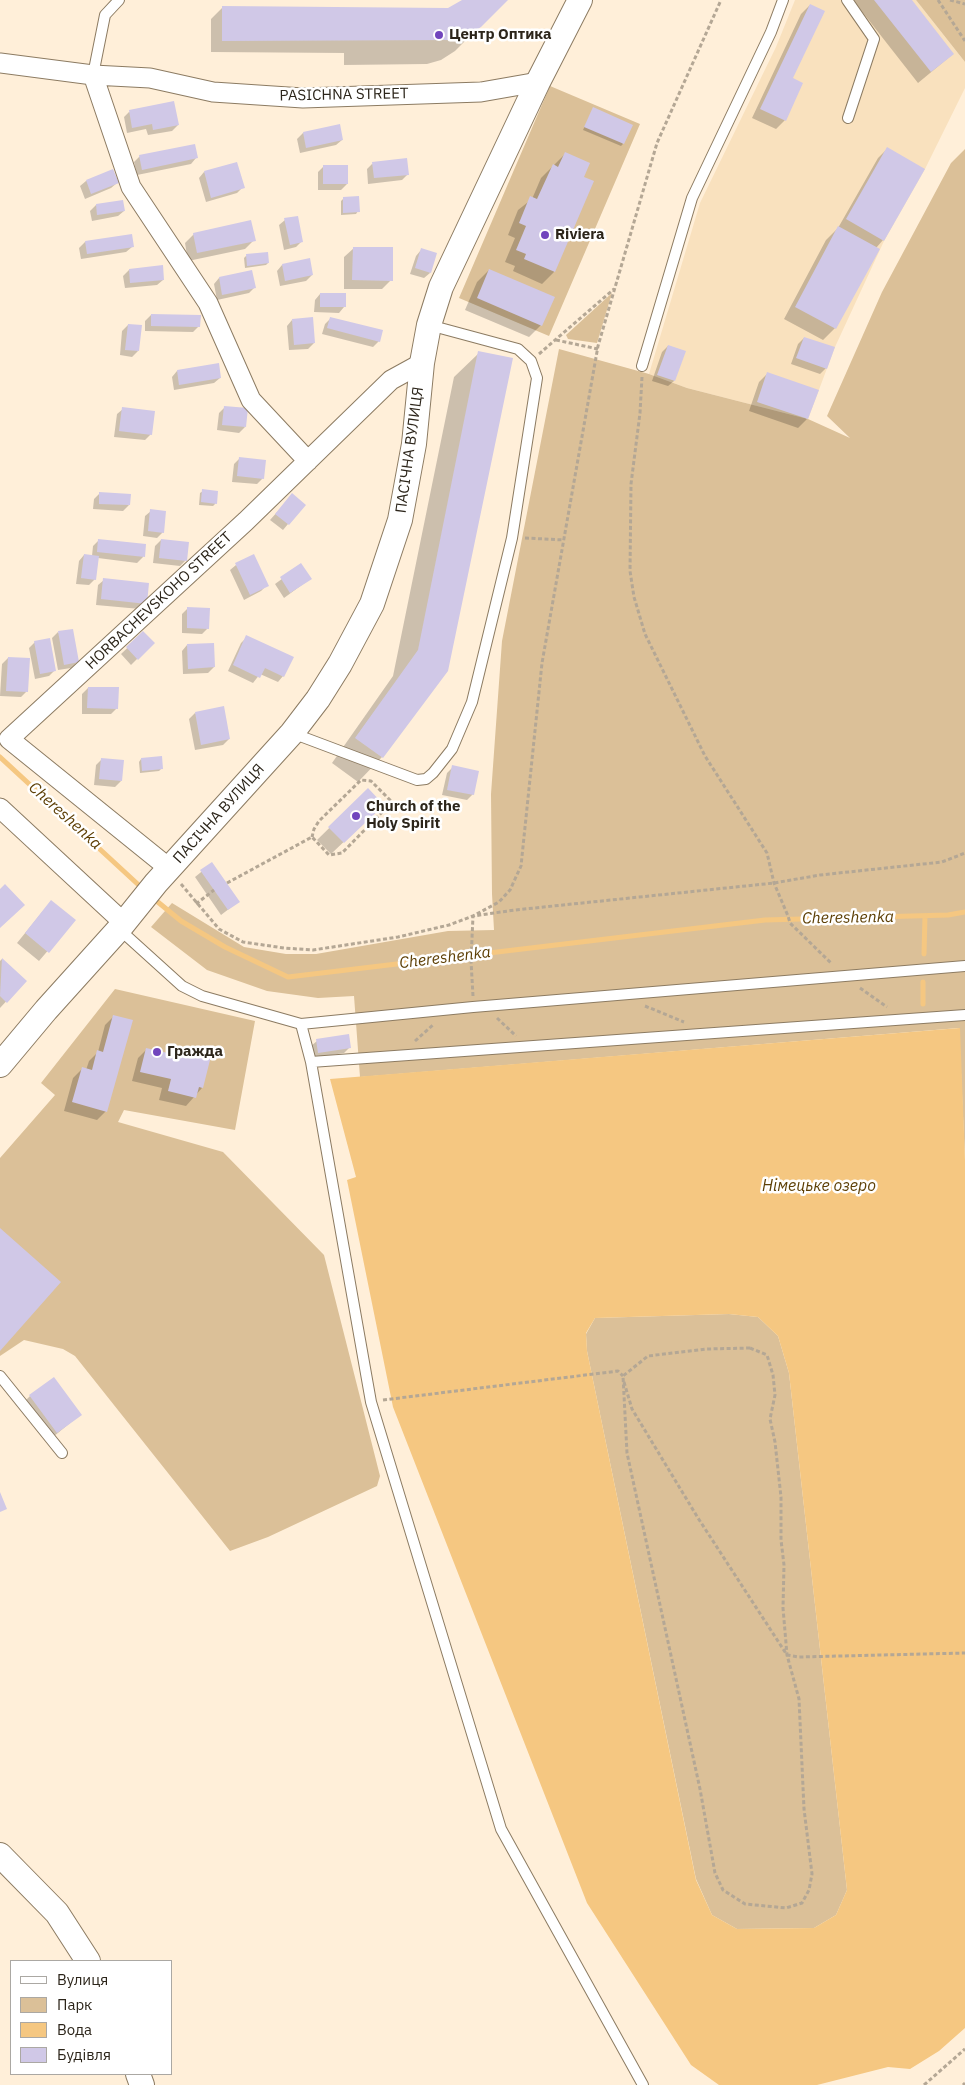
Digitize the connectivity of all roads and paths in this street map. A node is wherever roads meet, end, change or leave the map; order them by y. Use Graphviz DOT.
graph roads {
  1 [pos="119,0"];
  2 [pos="580,0"];
  3 [pos="721,0"];
  4 [pos="783,0"];
  5 [pos="847,0"];
  6 [pos="938,0"];
  7 [pos="950,0"];
  8 [pos="965,4"];
  9 [pos="965,42"];
  10 [pos="0,63"];
  11 [pos="93,76"];
  12 [pos="538,82"];
  13 [pos="848,118"];
  14 [pos="615,288"];
  15 [pos="429,325"];
  16 [pos="555,340"];
  17 [pos="598,349"];
  18 [pos="531,361"];
  19 [pos="422,363"];
  20 [pos="642,366"];
  21 [pos="308,461"];
  22 [pos="512,538"];
  23 [pos="564,540"];
  24 [pos="292,732"];
  25 [pos="4,735"];
  26 [pos="0,808"];
  27 [pos="312,837"];
  28 [pos="965,853"];
  29 [pos="163,876"];
  30 [pos="227,883"];
  31 [pos="774,883"];
  32 [pos="214,890"];
  33 [pos="196,904"];
  34 [pos="473,916"];
  35 [pos="126,920"];
  36 [pos="790,924"];
  37 [pos="965,966"];
  38 [pos="619,995"];
  39 [pos="484,1006"];
  40 [pos="474,1007"];
  41 [pos="451,1009"];
  42 [pos="965,1015"];
  43 [pos="301,1024"];
  44 [pos="712,1033"];
  45 [pos="528,1046"];
  46 [pos="400,1055"];
  47 [pos="311,1062"];
  48 [pos="0,1065"];
  49 [pos="0,1376"];
  50 [pos="623,1376"];
  51 [pos="380,1400"];
  52 [pos="62,1453"];
  53 [pos="965,1654"];
  54 [pos="787,1655"];
  55 [pos="0,1855"];
  56 [pos="87,1960"];
  57 [pos="965,2049"];
  58 [pos="643,2085"];
  59 [pos="924,2085"];
  1 -- 11 [label="lane"];
  2 -- 12 [label="street"];
  3 -- 14 [label="path"];
  4 -- 20 [label="lane"];
  5 -- 13 [label="lane"];
  6 -- 9 [label="path"];
  7 -- 8 [label="path"];
  10 -- 11 [label="street, PASICHNA STREET"];
  11 -- 12 [label="street, PASICHNA STREET"];
  11 -- 21 [label="street"];
  12 -- 15 [label="street, ПАСІЧНА ВУЛИЦЯ"];
  14 -- 16 [label="path"];
  14 -- 17 [label="path"];
  15 -- 18 [label="lane"];
  15 -- 19 [label="street, ПАСІЧНА ВУЛИЦЯ"];
  16 -- 17 [label="path"];
  16 -- 18 [label="path"];
  17 -- 23 [label="path"];
  18 -- 22 [label="lane"];
  19 -- 21 [label="street, HORBACHEVSKOHO STREET"];
  19 -- 24 [label="street, ПАСІЧНА ВУЛИЦЯ"];
  20 -- 31 [label="path"];
  21 -- 25 [label="street, HORBACHEVSKOHO STREET"];
  22 -- 23 [label="path"];
  22 -- 24 [label="lane"];
  23 -- 34 [label="path"];
  24 -- 29 [label="street, ПАСІЧНА ВУЛИЦЯ"];
  25 -- 29 [label="street"];
  26 -- 35 [label="street"];
  27 -- 27 [label="path"];
  27 -- 30 [label="path"];
  28 -- 31 [label="path"];
  29 -- 33 [label="path"];
  29 -- 35 [label="street, ПАСІЧНА ВУЛИЦЯ"];
  31 -- 34 [label="path"];
  31 -- 36 [label="path"];
  32 -- 33 [label="path"];
  33 -- 34 [label="path"];
  34 -- 40 [label="path"];
  35 -- 43 [label="lane"];
  35 -- 48 [label="street, ПАСІЧНА ВУЛИЦЯ"];
  37 -- 38 [label="lane"];
  38 -- 39 [label="lane"];
  38 -- 44 [label="path"];
  39 -- 40 [label="lane"];
  39 -- 45 [label="path"];
  40 -- 41 [label="lane"];
  41 -- 43 [label="lane"];
  41 -- 46 [label="path"];
  42 -- 44 [label="lane"];
  43 -- 47 [label="lane"];
  44 -- 45 [label="lane"];
  45 -- 46 [label="lane"];
  46 -- 47 [label="lane"];
  47 -- 58 [label="lane"];
  49 -- 52 [label="lane"];
  50 -- 51 [label="path"];
  50 -- 54 [label="path"];
  50 -- 54 [label="path"];
  50 -- 54 [label="path"];
  53 -- 54 [label="path"];
  55 -- 56 [label="street"];
  57 -- 59 [label="path"];
}
